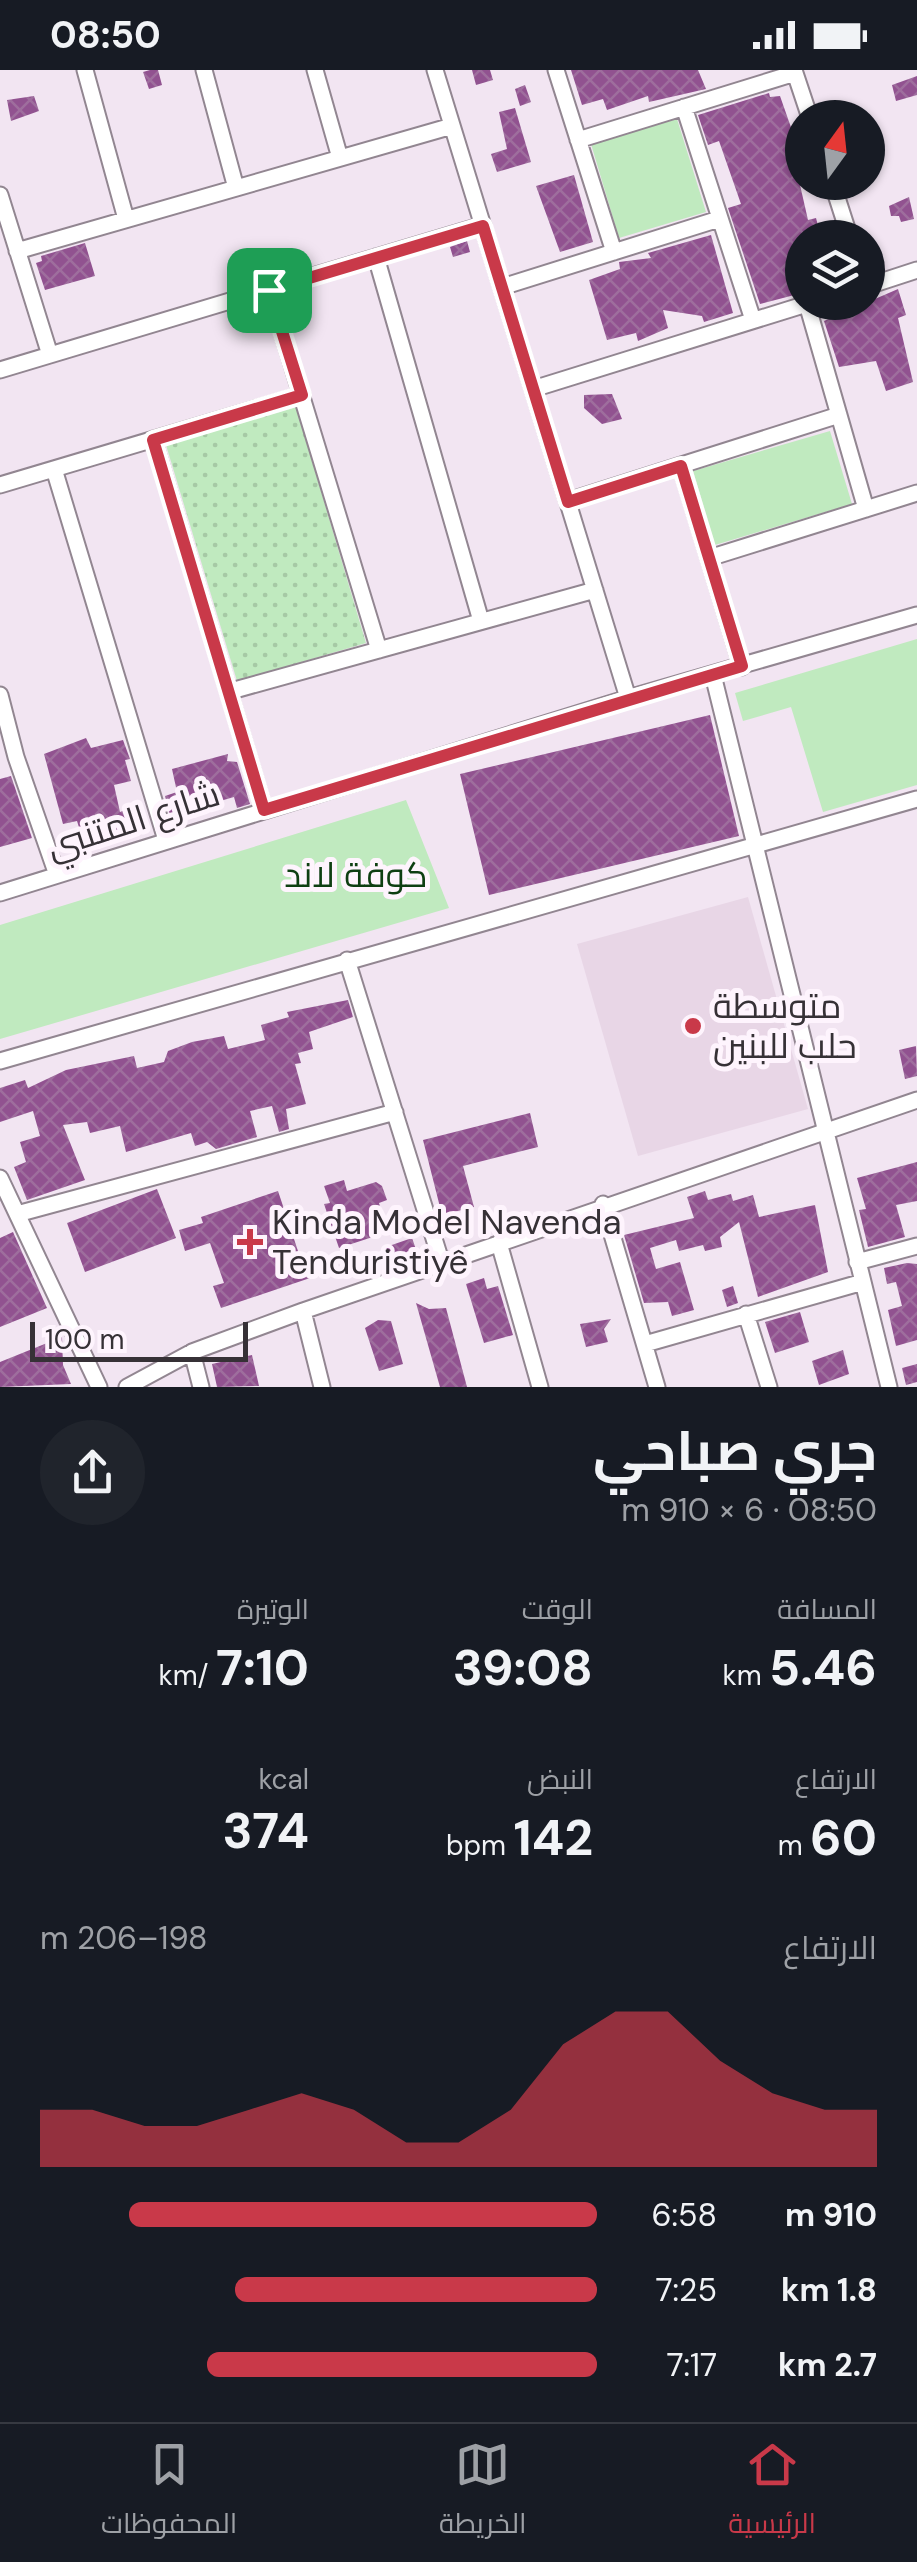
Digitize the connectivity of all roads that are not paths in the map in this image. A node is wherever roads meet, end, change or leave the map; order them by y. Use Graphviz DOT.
graph roads {
  1 [pos="85,70"];
  2 [pos="204,70"];
  3 [pos="315,70"];
  4 [pos="435,70"];
  5 [pos="556,70"];
  6 [pos="794,71"];
  7 [pos="804,100"];
  8 [pos="684,107"];
  9 [pos="452,126"];
  10 [pos="578,140"];
  11 [pos="340,158"];
  12 [pos="236,188"];
  13 [pos="0,196"];
  14 [pos="719,218"];
  15 [pos="126,220"];
  16 [pos="483,226"];
  17 [pos="17,251"];
  18 [pos="614,252"];
  19 [pos="376,258"];
  20 [pos="916,272"];
  21 [pos="885,281"];
  22 [pos="502,287"];
  23 [pos="269,290"];
  24 [pos="785,310"];
  25 [pos="753,320"];
  26 [pos="814,320"];
  27 [pos="50,355"];
  28 [pos="0,370"];
  29 [pos="533,389"];
  30 [pos="302,395"];
  31 [pos="839,415"];
  32 [pos="153,440"];
  33 [pos="681,466"];
  34 [pos="54,469"];
  35 [pos="0,485"];
  36 [pos="917,492"];
  37 [pos="568,502"];
  38 [pos="866,509"];
  39 [pos="709,558"];
  40 [pos="595,590"];
  41 [pos="917,615"];
  42 [pos="481,621"];
  43 [pos="379,650"];
  44 [pos="742,666"];
  45 [pos="713,675"];
  46 [pos="231,691"];
  47 [pos="0,696"];
  48 [pos="628,698"];
  49 [pos="8,759"];
  50 [pos="917,799"];
  51 [pos="264,810"];
  52 [pos="166,840"];
  53 [pos="757,845"];
  54 [pos="57,876"];
  55 [pos="0,893"];
  56 [pos="348,960"];
  57 [pos="0,1061"];
  58 [pos="917,1100"];
  59 [pos="395,1112"];
  60 [pos="829,1133"];
  61 [pos="0,1178"];
  62 [pos="603,1204"];
  63 [pos="17,1214"];
  64 [pos="499,1243"];
  65 [pos="917,1246"];
  66 [pos="857,1262"];
  67 [pos="442,1264"];
  68 [pos="863,1282"];
  69 [pos="304,1311"];
  70 [pos="746,1314"];
  71 [pos="646,1344"];
  72 [pos="192,1352"];
  73 [pos="99,1387"];
  74 [pos="127,1387"];
  75 [pos="201,1387"];
  76 [pos="322,1387"];
  77 [pos="540,1387"];
  78 [pos="657,1387"];
  79 [pos="769,1387"];
  80 [pos="889,1387"];
  1 -- 15 [label="street"];
  2 -- 12 [label="street"];
  3 -- 11 [label="street"];
  4 -- 9 [label="street"];
  5 -- 10 [label="street"];
  6 -- 7 [label="street"];
  6 -- 8 [label="street"];
  8 -- 10 [label="street"];
  8 -- 14 [label="street"];
  9 -- 11 [label="street"];
  9 -- 16 [label="street"];
  10 -- 18 [label="street"];
  11 -- 12 [label="street"];
  12 -- 15 [label="street"];
  13 -- 17 [label="street"];
  14 -- 18 [label="street"];
  14 -- 25 [label="street"];
  15 -- 17 [label="street"];
  16 -- 19 [label="street"];
  16 -- 22 [label="street"];
  17 -- 27 [label="street"];
  18 -- 22 [label="street"];
  19 -- 23 [label="street"];
  19 -- 42 [label="street"];
  20 -- 21 [label="street"];
  22 -- 29 [label="street"];
  23 -- 27 [label="street"];
  23 -- 30 [label="street"];
  24 -- 25 [label="street"];
  25 -- 29 [label="street"];
  26 -- 31 [label="street"];
  27 -- 28 [label="street"];
  29 -- 37 [label="street"];
  30 -- 32 [label="street"];
  30 -- 43 [label="street"];
  31 -- 33 [label="street"];
  31 -- 38 [label="street"];
  32 -- 34 [label="street"];
  32 -- 46 [label="street"];
  33 -- 37 [label="street"];
  33 -- 39 [label="street"];
  34 -- 35 [label="street"];
  34 -- 52 [label="street"];
  36 -- 38 [label="street"];
  37 -- 40 [label="street"];
  38 -- 39 [label="street"];
  39 -- 44 [label="street"];
  40 -- 42 [label="street"];
  40 -- 48 [label="street"];
  41 -- 44 [label="street, شارع المتنبي"];
  42 -- 43 [label="street"];
  43 -- 46 [label="street"];
  44 -- 45 [label="street, شارع المتنبي"];
  45 -- 48 [label="street, شارع المتنبي"];
  45 -- 53 [label="street"];
  46 -- 51 [label="street"];
  47 -- 49 [label="street"];
  48 -- 51 [label="street, شارع المتنبي"];
  49 -- 54 [label="street"];
  50 -- 53 [label="street"];
  51 -- 52 [label="street, شارع المتنبي"];
  52 -- 54 [label="street, شارع المتنبي"];
  53 -- 56 [label="street"];
  53 -- 60 [label="street"];
  54 -- 55 [label="street, شارع المتنبي"];
  56 -- 57 [label="street"];
  56 -- 59 [label="street"];
  58 -- 60 [label="street"];
  59 -- 63 [label="street"];
  59 -- 67 [label="street"];
  60 -- 62 [label="street"];
  60 -- 66 [label="street"];
  61 -- 63 [label="street"];
  62 -- 64 [label="street"];
  62 -- 71 [label="street"];
  63 -- 73 [label="street"];
  64 -- 67 [label="street"];
  64 -- 77 [label="street"];
  65 -- 66 [label="street"];
  66 -- 68 [label="street"];
  67 -- 69 [label="street"];
  68 -- 70 [label="street"];
  68 -- 80 [label="street"];
  69 -- 72 [label="street"];
  69 -- 76 [label="street"];
  70 -- 71 [label="street"];
  70 -- 79 [label="street"];
  71 -- 78 [label="street"];
  72 -- 74 [label="street"];
  72 -- 75 [label="street"];
}
